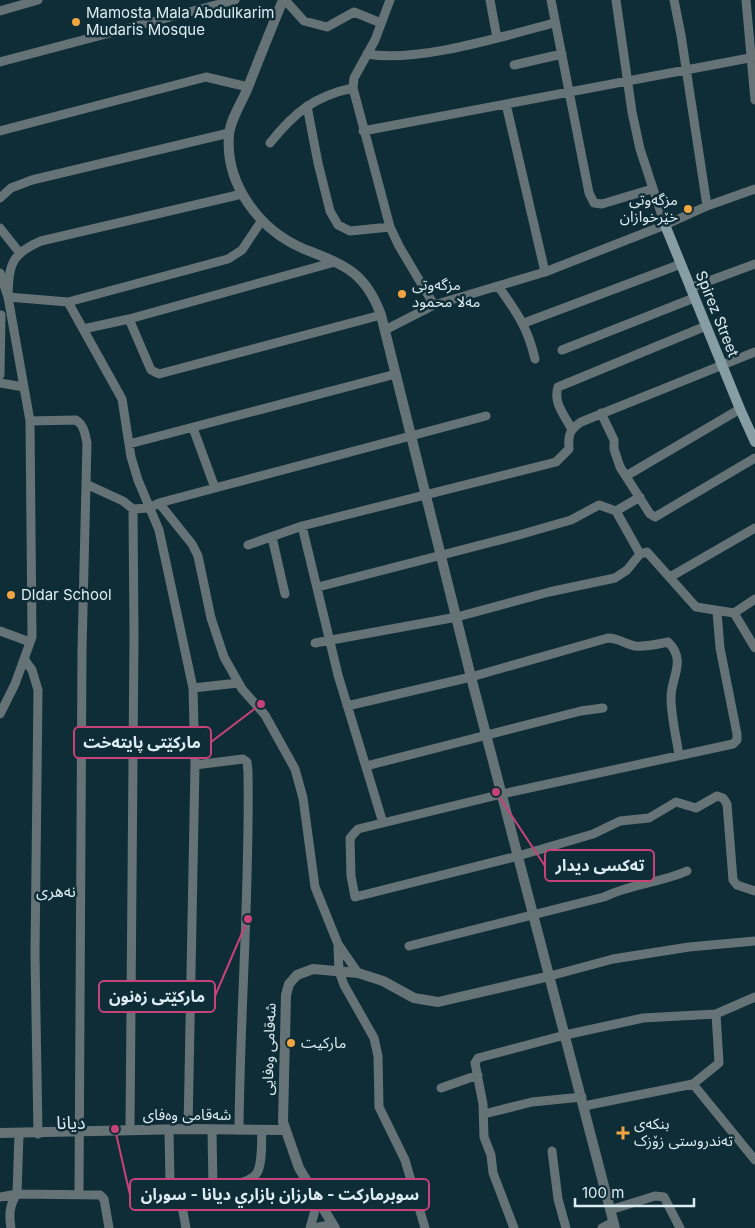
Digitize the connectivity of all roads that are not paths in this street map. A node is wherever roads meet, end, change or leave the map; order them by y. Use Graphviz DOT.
graph roads {
  1 [pos="38,0"];
  2 [pos="235,0"];
  3 [pos="284,0"];
  4 [pos="390,0"];
  5 [pos="490,0"];
  6 [pos="551,0"];
  7 [pos="616,0"];
  8 [pos="674,0"];
  9 [pos="746,0"];
  10 [pos="0,11"];
  11 [pos="381,22"];
  12 [pos="554,23"];
  13 [pos="497,38"];
  14 [pos="367,54"];
  15 [pos="562,54"];
  16 [pos="753,58"];
  17 [pos="0,62"];
  18 [pos="514,65"];
  19 [pos="686,69"];
  20 [pos="628,81"];
  21 [pos="248,87"];
  22 [pos="353,88"];
  23 [pos="569,90"];
  24 [pos="755,100"];
  25 [pos="506,104"];
  26 [pos="307,106"];
  27 [pos="0,131"];
  28 [pos="363,131"];
  29 [pos="229,133"];
  30 [pos="270,143"];
  31 [pos="652,189"];
  32 [pos="755,190"];
  33 [pos="242,194"];
  34 [pos="0,198"];
  35 [pos="707,206"];
  36 [pos="262,220"];
  37 [pos="665,225"];
  38 [pos="390,226"];
  39 [pos="0,228"];
  40 [pos="19,252"];
  41 [pos="335,262"];
  42 [pos="681,264"];
  43 [pos="755,264"];
  44 [pos="545,272"];
  45 [pos="0,273"];
  46 [pos="498,286"];
  47 [pos="692,293"];
  48 [pos="8,297"];
  49 [pos="68,302"];
  50 [pos="434,305"];
  51 [pos="4,314"];
  52 [pos="381,314"];
  53 [pos="129,319"];
  54 [pos="524,323"];
  55 [pos="706,326"];
  56 [pos="83,329"];
  57 [pos="385,330"];
  58 [pos="562,350"];
  59 [pos="755,352"];
  60 [pos="535,359"];
  61 [pos="722,366"];
  62 [pos="396,374"];
  63 [pos="0,376"];
  64 [pos="0,382"];
  65 [pos="24,388"];
  66 [pos="740,409"];
  67 [pos="601,414"];
  68 [pos="486,416"];
  69 [pos="30,421"];
  70 [pos="193,428"];
  71 [pos="572,428"];
  72 [pos="411,435"];
  73 [pos="754,438"];
  74 [pos="129,444"];
  75 [pos="755,458"];
  76 [pos="626,476"];
  77 [pos="86,484"];
  78 [pos="215,488"];
  79 [pos="426,494"];
  80 [pos="640,496"];
  81 [pos="159,503"];
  82 [pos="149,508"];
  83 [pos="133,509"];
  84 [pos="616,511"];
  85 [pos="302,526"];
  86 [pos="755,528"];
  87 [pos="272,536"];
  88 [pos="248,545"];
  89 [pos="640,554"];
  90 [pos="441,555"];
  91 [pos="670,577"];
  92 [pos="318,587"];
  93 [pos="285,594"];
  94 [pos="755,599"];
  95 [pos="717,612"];
  96 [pos="734,613"];
  97 [pos="457,617"];
  98 [pos="0,632"];
  99 [pos="330,641"];
  100 [pos="30,642"];
  101 [pos="315,643"];
  102 [pos="755,648"];
  103 [pos="24,659"];
  104 [pos="471,677"];
  105 [pos="238,683"];
  106 [pos="193,688"];
  107 [pos="347,706"];
  108 [pos="603,708"];
  109 [pos="0,714"];
  110 [pos="487,735"];
  111 [pos="679,755"];
  112 [pos="195,765"];
  113 [pos="366,766"];
  114 [pos="502,794"];
  115 [pos="383,822"];
  116 [pos="518,856"];
  117 [pos="687,871"];
  118 [pos="755,891"];
  119 [pos="534,915"];
  120 [pos="755,941"];
  121 [pos="338,944"];
  122 [pos="409,946"];
  123 [pos="339,971"];
  124 [pos="358,973"];
  125 [pos="550,976"];
  126 [pos="755,997"];
  127 [pos="716,1014"];
  128 [pos="565,1035"];
  129 [pos="478,1076"];
  130 [pos="693,1084"];
  131 [pos="441,1088"];
  132 [pos="583,1101"];
  133 [pos="484,1114"];
  134 [pos="188,1129"];
  135 [pos="130,1130"];
  136 [pos="169,1130"];
  137 [pos="212,1130"];
  138 [pos="239,1130"];
  139 [pos="262,1130"];
  140 [pos="285,1130"];
  141 [pos="80,1131"];
  142 [pos="0,1134"];
  143 [pos="19,1134"];
  144 [pos="38,1134"];
  145 [pos="552,1151"];
  146 [pos="755,1160"];
  147 [pos="213,1187"];
  148 [pos="179,1190"];
  149 [pos="16,1194"];
  150 [pos="79,1194"];
  151 [pos="0,1197"];
  152 [pos="318,1200"];
  153 [pos="610,1210"];
  154 [pos="614,1225"];
  155 [pos="334,1226"];
  156 [pos="11,1228"];
  157 [pos="109,1228"];
  158 [pos="186,1228"];
  159 [pos="310,1228"];
  160 [pos="316,1228"];
  161 [pos="425,1228"];
  162 [pos="514,1228"];
  163 [pos="566,1228"];
  164 [pos="602,1228"];
  165 [pos="680,1228"];
  1 -- 10 [label="street"];
  2 -- 17 [label="street"];
  3 -- 11 [label="street"];
  3 -- 21 [label="street"];
  4 -- 11 [label="street"];
  5 -- 13 [label="street"];
  6 -- 12 [label="street"];
  7 -- 20 [label="street"];
  8 -- 19 [label="street"];
  9 -- 16 [label="street"];
  11 -- 14 [label="street"];
  12 -- 13 [label="street"];
  12 -- 15 [label="street"];
  13 -- 14 [label="street"];
  14 -- 22 [label="street"];
  15 -- 18 [label="street"];
  15 -- 23 [label="street"];
  16 -- 19 [label="street"];
  16 -- 24 [label="street"];
  19 -- 20 [label="street"];
  19 -- 35 [label="street"];
  20 -- 23 [label="street"];
  20 -- 31 [label="street"];
  21 -- 27 [label="street"];
  21 -- 29 [label="street"];
  22 -- 26 [label="street"];
  22 -- 28 [label="street"];
  23 -- 25 [label="street"];
  23 -- 31 [label="street"];
  25 -- 28 [label="street"];
  25 -- 44 [label="street"];
  26 -- 30 [label="street"];
  26 -- 38 [label="street"];
  28 -- 38 [label="street"];
  29 -- 33 [label="street"];
  29 -- 34 [label="street"];
  31 -- 37 [label="street"];
  32 -- 35 [label="street"];
  33 -- 36 [label="street"];
  33 -- 40 [label="street"];
  35 -- 37 [label="street"];
  36 -- 41 [label="street"];
  36 -- 49 [label="street"];
  37 -- 42 [label="main road, Spirez Street"];
  37 -- 44 [label="street"];
  38 -- 50 [label="street"];
  39 -- 40 [label="street"];
  40 -- 48 [label="street"];
  41 -- 52 [label="street"];
  41 -- 53 [label="street"];
  42 -- 47 [label="main road, Spirez Street"];
  42 -- 54 [label="street"];
  43 -- 47 [label="street"];
  44 -- 46 [label="street"];
  45 -- 48 [label="street"];
  46 -- 50 [label="street"];
  46 -- 54 [label="street"];
  47 -- 55 [label="main road, Spirez Street"];
  47 -- 58 [label="street"];
  48 -- 49 [label="street"];
  48 -- 51 [label="street"];
  49 -- 56 [label="street"];
  50 -- 57 [label="street"];
  51 -- 63 [label="street"];
  51 -- 65 [label="street"];
  52 -- 53 [label="street"];
  52 -- 57 [label="street"];
  53 -- 56 [label="street"];
  54 -- 60 [label="street"];
  55 -- 61 [label="main road, Spirez Street"];
  55 -- 71 [label="street"];
  56 -- 74 [label="street"];
  57 -- 62 [label="street"];
  59 -- 61 [label="street"];
  61 -- 66 [label="main road, Spirez Street"];
  61 -- 67 [label="street"];
  62 -- 70 [label="street"];
  62 -- 72 [label="street"];
  64 -- 65 [label="street"];
  65 -- 69 [label="street"];
  66 -- 73 [label="main road, Spirez Street"];
  66 -- 76 [label="street"];
  67 -- 71 [label="street"];
  67 -- 76 [label="street"];
  68 -- 72 [label="street"];
  69 -- 77 [label="street"];
  69 -- 100 [label="street"];
  70 -- 74 [label="street"];
  70 -- 78 [label="street"];
  71 -- 79 [label="street"];
  72 -- 78 [label="street"];
  72 -- 79 [label="street"];
  74 -- 82 [label="street"];
  75 -- 80 [label="street"];
  76 -- 80 [label="street"];
  77 -- 83 [label="street"];
  77 -- 141 [label="street"];
  78 -- 81 [label="street"];
  79 -- 85 [label="street"];
  79 -- 90 [label="street"];
  80 -- 84 [label="street"];
  81 -- 82 [label="street"];
  81 -- 105 [label="street"];
  82 -- 83 [label="street"];
  82 -- 106 [label="street"];
  83 -- 135 [label="street"];
  84 -- 89 [label="street"];
  84 -- 90 [label="street"];
  85 -- 87 [label="street"];
  85 -- 92 [label="street"];
  86 -- 91 [label="street"];
  87 -- 88 [label="street"];
  87 -- 93 [label="street"];
  89 -- 91 [label="street"];
  89 -- 97 [label="street"];
  90 -- 92 [label="street"];
  90 -- 97 [label="street"];
  91 -- 95 [label="street"];
  92 -- 99 [label="street"];
  94 -- 96 [label="street"];
  95 -- 96 [label="street"];
  95 -- 111 [label="street"];
  96 -- 102 [label="street"];
  97 -- 99 [label="street"];
  97 -- 104 [label="street"];
  98 -- 100 [label="street"];
  99 -- 101 [label="street"];
  99 -- 107 [label="street"];
  100 -- 103 [label="street"];
  103 -- 109 [label="street"];
  103 -- 144 [label="street"];
  104 -- 107 [label="street"];
  104 -- 110 [label="street"];
  104 -- 111 [label="street"];
  105 -- 106 [label="street"];
  105 -- 121 [label="street"];
  106 -- 112 [label="street"];
  107 -- 113 [label="street"];
  108 -- 110 [label="street"];
  110 -- 113 [label="street"];
  110 -- 114 [label="street"];
  111 -- 114 [label="street"];
  112 -- 134 [label="street"];
  112 -- 138 [label="street"];
  113 -- 115 [label="street"];
  114 -- 115 [label="street"];
  114 -- 116 [label="street"];
  115 -- 116 [label="street"];
  116 -- 118 [label="street"];
  116 -- 119 [label="street"];
  117 -- 119 [label="street"];
  119 -- 122 [label="street"];
  119 -- 125 [label="street"];
  120 -- 125 [label="street"];
  121 -- 123 [label="street"];
  121 -- 124 [label="street"];
  123 -- 124 [label="street, شەقامی وەفایی"];
  123 -- 140 [label="street, شەقامی وەفایی"];
  123 -- 161 [label="street"];
  124 -- 125 [label="street, شەقامی وەفایی"];
  125 -- 128 [label="street"];
  126 -- 127 [label="street"];
  127 -- 128 [label="street"];
  127 -- 130 [label="street"];
  128 -- 129 [label="street"];
  128 -- 132 [label="street"];
  129 -- 131 [label="street"];
  129 -- 133 [label="street"];
  130 -- 132 [label="street"];
  130 -- 146 [label="street"];
  132 -- 133 [label="street"];
  132 -- 153 [label="street"];
  133 -- 162 [label="street"];
  134 -- 136 [label="street, شەقامی وەفای"];
  134 -- 137 [label="street, شەقامی وەفای"];
  135 -- 136 [label="street, شەقامی وەفای"];
  135 -- 141 [label="street, شەقامی وەفای"];
  136 -- 148 [label="street"];
  137 -- 138 [label="street, شەقامی وەفای"];
  137 -- 147 [label="street"];
  138 -- 139 [label="street, شەقامی وەفای"];
  139 -- 140 [label="street, شەقامی وەفای"];
  139 -- 147 [label="street"];
  140 -- 152 [label="street, شەقامی وەفایی"];
  141 -- 144 [label="street, شەقامی وەفای"];
  141 -- 150 [label="street"];
  142 -- 143 [label="street, شەقامی وەفای"];
  143 -- 144 [label="street, شەقامی وەفای"];
  143 -- 149 [label="street"];
  145 -- 163 [label="street"];
  147 -- 148 [label="street"];
  148 -- 158 [label="street"];
  149 -- 150 [label="street"];
  149 -- 151 [label="street"];
  149 -- 156 [label="street"];
  150 -- 157 [label="street"];
  152 -- 155 [label="street, شەقامی وەفایی"];
  152 -- 159 [label="street"];
  153 -- 154 [label="street"];
  153 -- 165 [label="street"];
  154 -- 164 [label="street"];
  155 -- 160 [label="street"];
}
